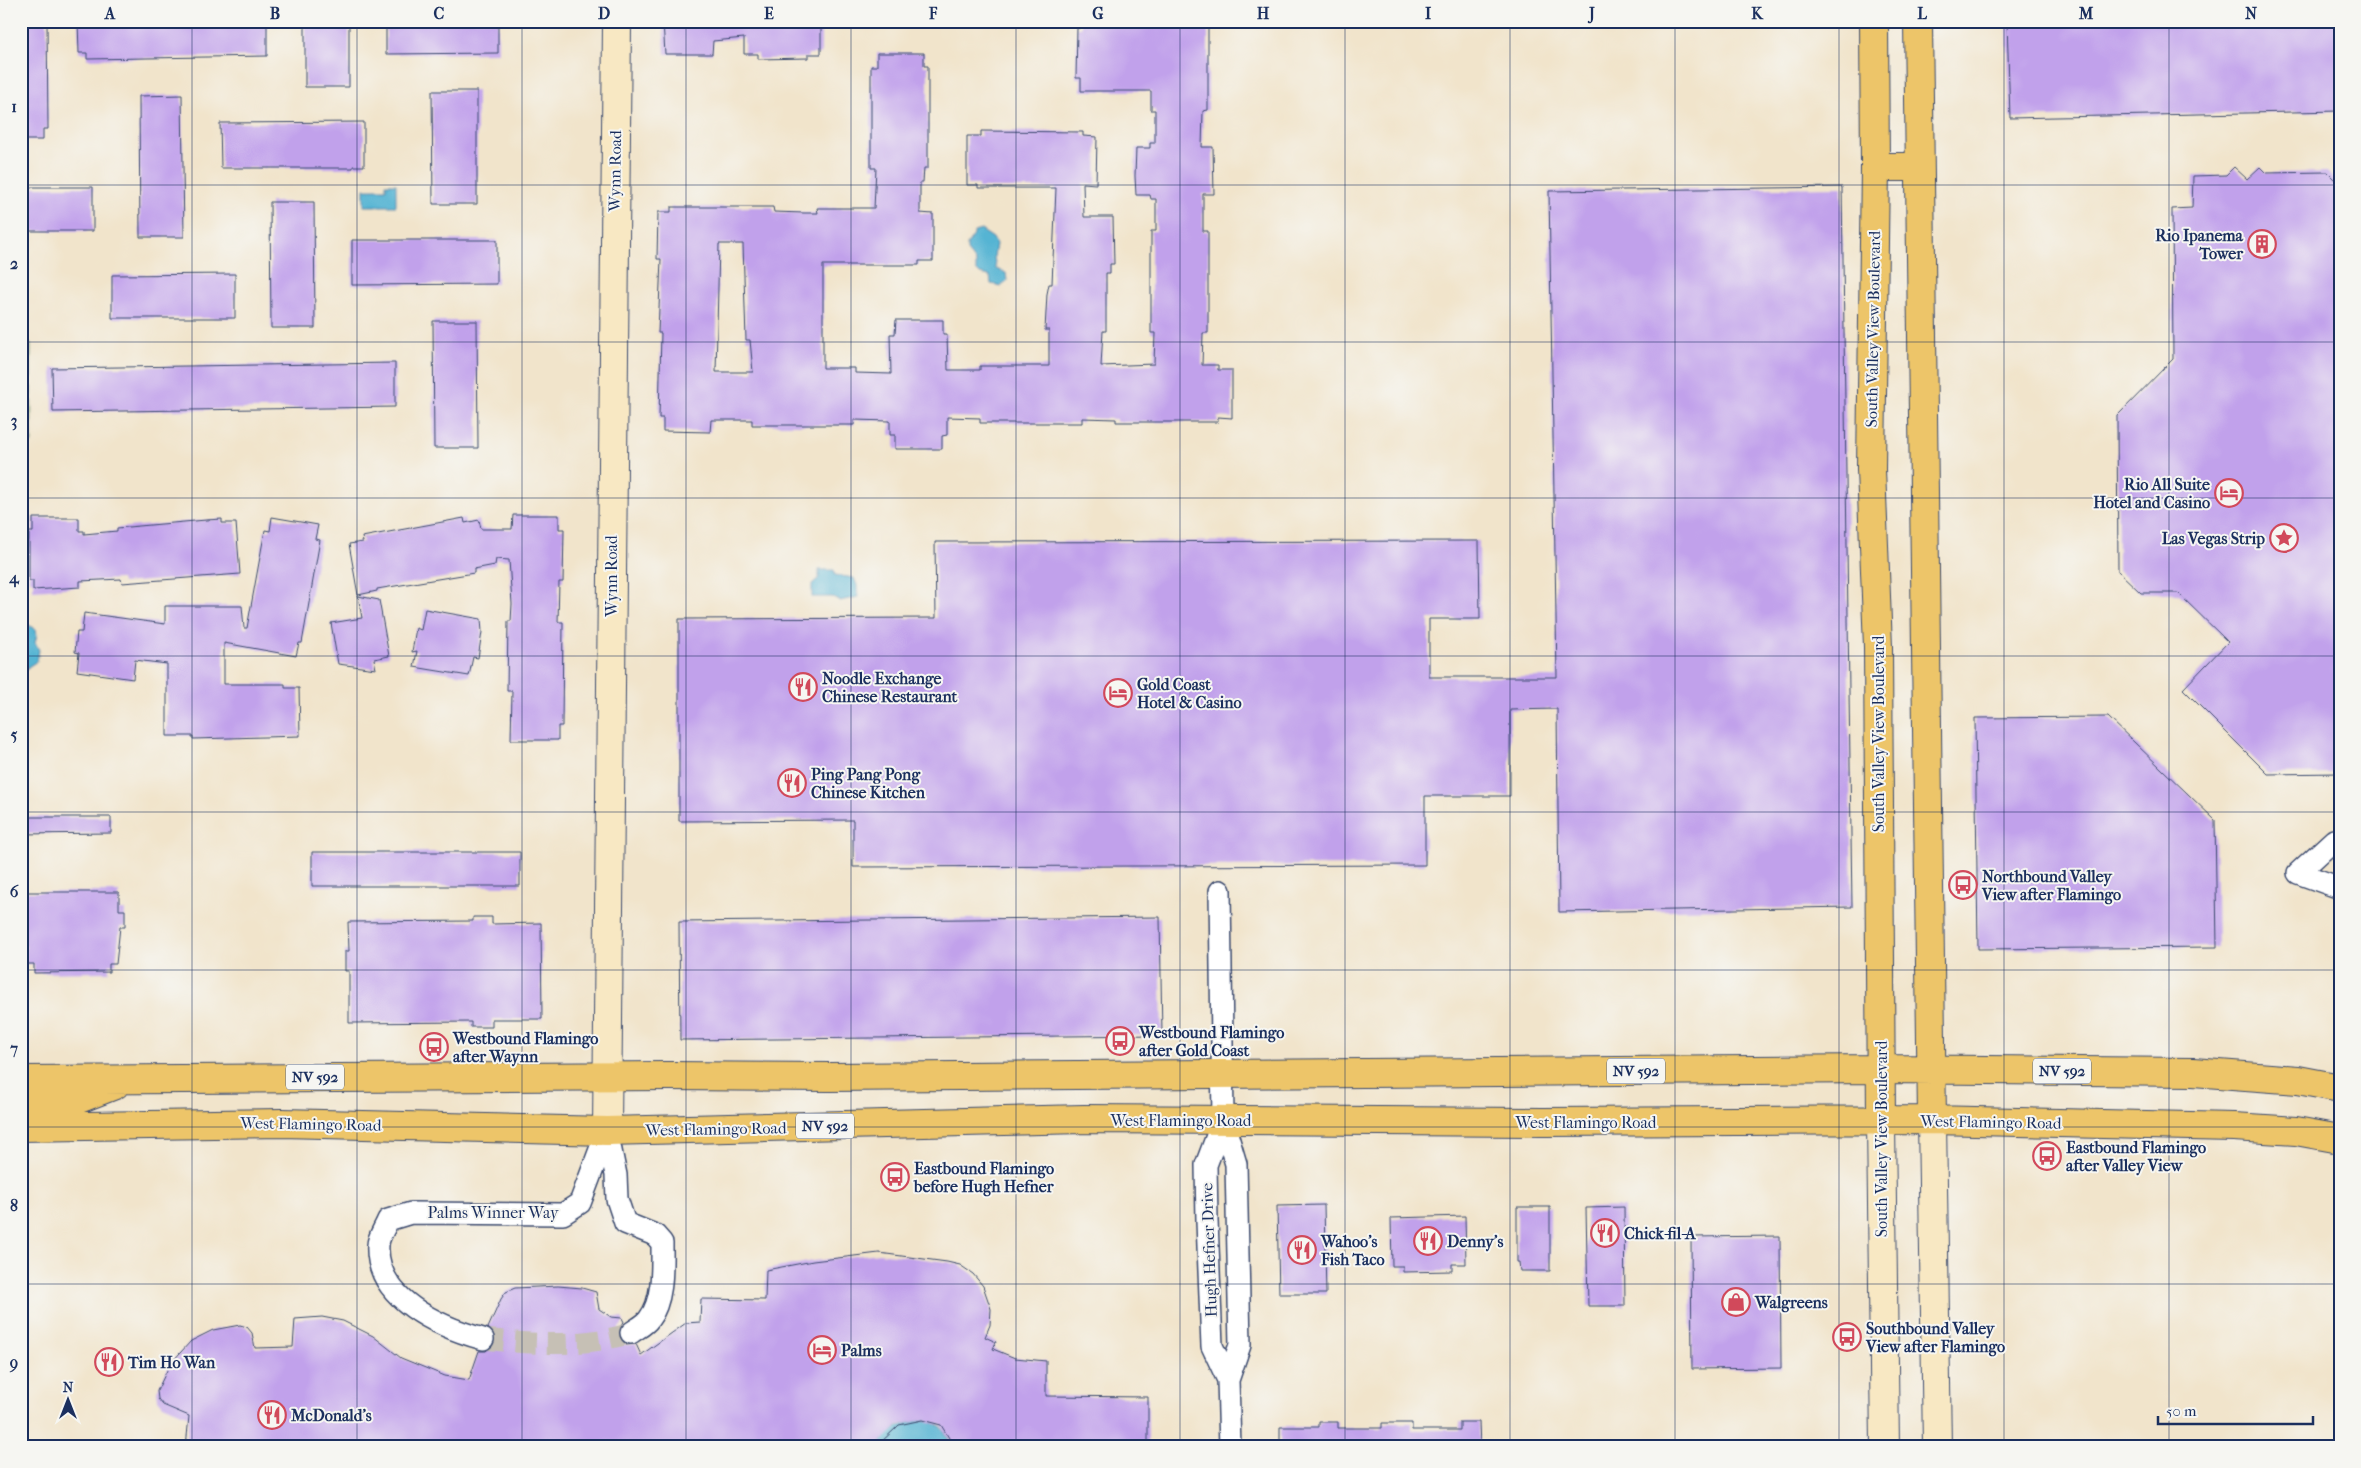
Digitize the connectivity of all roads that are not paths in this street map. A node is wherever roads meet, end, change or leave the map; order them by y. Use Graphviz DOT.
graph roads {
  1 [pos="617,21"];
  2 [pos="1874,21"];
  3 [pos="1918,21"];
  4 [pos="1875,167"];
  5 [pos="1920,167"];
  6 [pos="2338,839"];
  7 [pos="2340,888"];
  8 [pos="1220,891"];
  9 [pos="1880,1070"];
  10 [pos="1931,1070"];
  11 [pos="1222,1075"];
  12 [pos="608,1076"];
  13 [pos="130,1079"];
  14 [pos="21,1080"];
  15 [pos="2340,1088"];
  16 [pos="21,1104"];
  17 [pos="1223,1120"];
  18 [pos="1932,1120"];
  19 [pos="1880,1122"];
  20 [pos="21,1127"];
  21 [pos="607,1131"];
  22 [pos="2340,1139"];
  23 [pos="631,1333"];
  24 [pos="483,1339"];
  25 [pos="1228,1380"];
  26 [pos="1230,1447"];
  27 [pos="1885,1447"];
  28 [pos="1937,1447"];
  1 -- 12 [label="street, Wynn Road"];
  2 -- 4 [label="main road, South Valley View Boulevard"];
  3 -- 5 [label="main road"];
  4 -- 5 [label="main road"];
  4 -- 9 [label="main road, South Valley View Boulevard"];
  5 -- 10 [label="main road"];
  6 -- 7 [label="street"];
  8 -- 11 [label="street, Hugh Hefner Drive"];
  9 -- 10 [label="main road, NV 592"];
  9 -- 11 [label="main road, NV 592"];
  9 -- 19 [label="main road, South Valley View Boulevard"];
  10 -- 15 [label="main road, NV 592"];
  10 -- 18 [label="main road"];
  11 -- 12 [label="main road, NV 592"];
  11 -- 17 [label="street, Hugh Hefner Drive"];
  12 -- 13 [label="main road, NV 592"];
  12 -- 21 [label="street, Wynn Road"];
  13 -- 14 [label="main road, NV 592"];
  13 -- 16 [label="main road"];
  17 -- 19 [label="main road, West Flamingo Road / NV 592"];
  17 -- 21 [label="main road, West Flamingo Road / NV 592"];
  17 -- 25 [label="street, Hugh Hefner Drive"];
  17 -- 25 [label="street, Hugh Hefner Drive"];
  18 -- 19 [label="main road, West Flamingo Road / NV 592"];
  18 -- 22 [label="main road, West Flamingo Road / NV 592"];
  18 -- 28 [label="street"];
  19 -- 27 [label="street, South Valley View Boulevard"];
  20 -- 21 [label="main road, West Flamingo Road / NV 592"];
  21 -- 23 [label="street"];
  21 -- 24 [label="street, Palms Winner Way"];
  25 -- 26 [label="street, Hugh Hefner Drive"];
}
